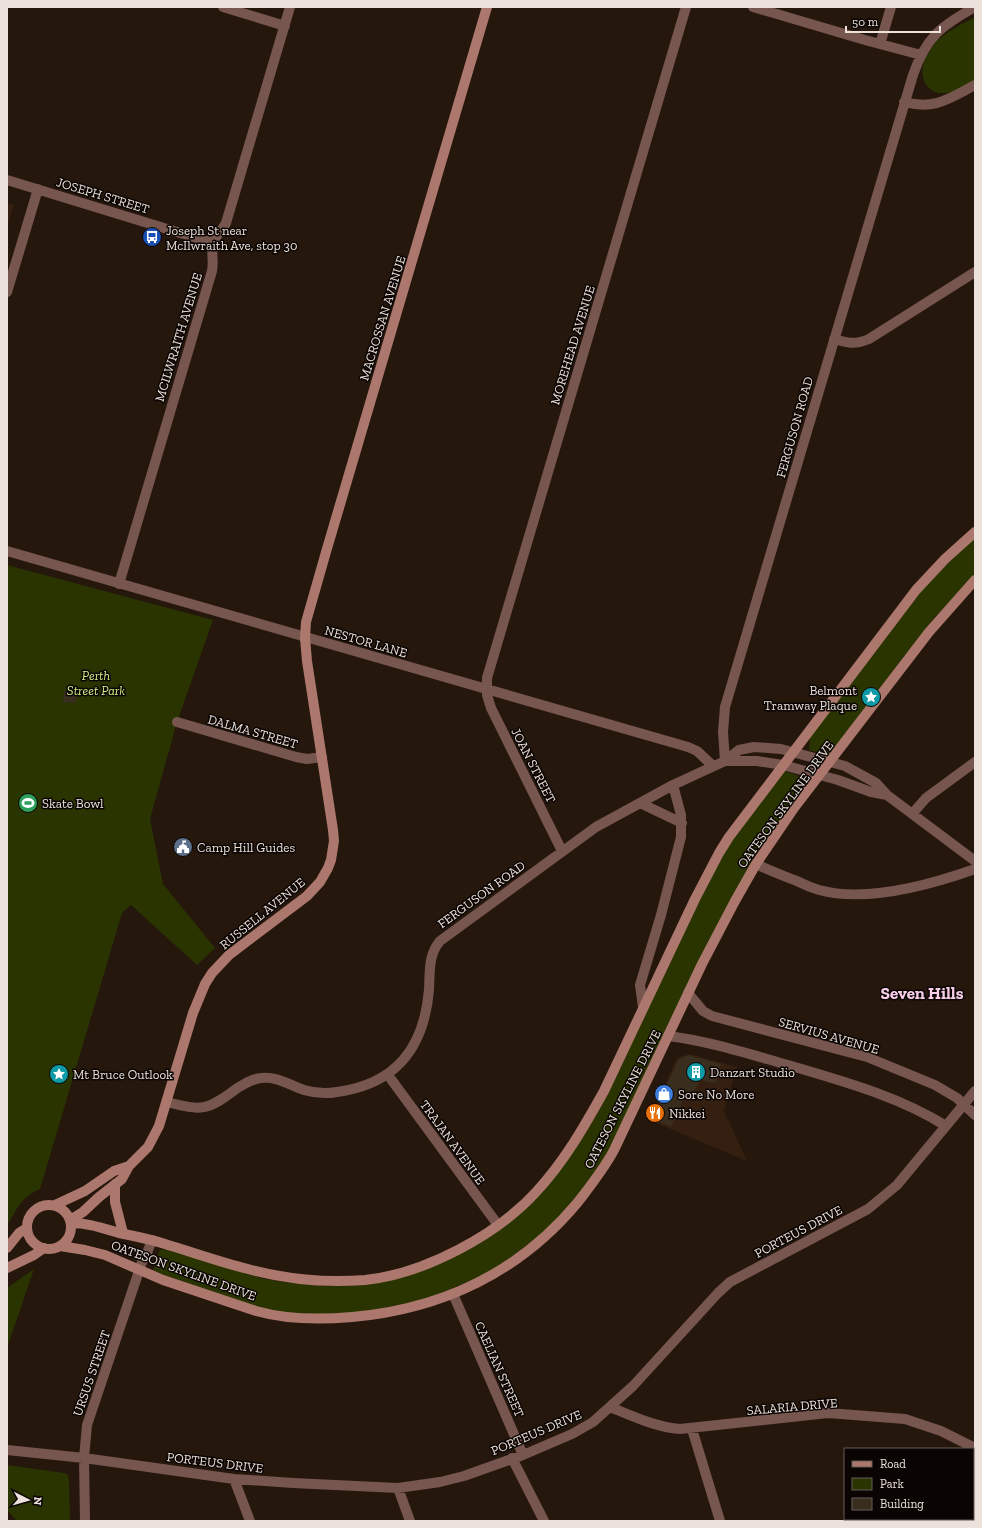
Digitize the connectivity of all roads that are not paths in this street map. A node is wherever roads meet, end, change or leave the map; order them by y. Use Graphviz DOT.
graph roads {
  1 [pos="223,7"];
  2 [pos="290,7"];
  3 [pos="488,7"];
  4 [pos="686,7"];
  5 [pos="753,7"];
  6 [pos="891,7"];
  7 [pos="975,7"];
  8 [pos="285,26"];
  9 [pos="880,44"];
  10 [pos="921,55"];
  11 [pos="975,85"];
  12 [pos="904,102"];
  13 [pos="7,180"];
  14 [pos="38,189"];
  15 [pos="213,243"];
  16 [pos="975,272"];
  17 [pos="7,292"];
  18 [pos="834,339"];
  19 [pos="975,532"];
  20 [pos="7,551"];
  21 [pos="975,580"];
  22 [pos="119,584"];
  23 [pos="305,638"];
  24 [pos="486,690"];
  25 [pos="177,722"];
  26 [pos="793,752"];
  27 [pos="322,757"];
  28 [pos="725,761"];
  29 [pos="830,762"];
  30 [pos="975,762"];
  31 [pos="783,765"];
  32 [pos="713,766"];
  33 [pos="819,775"];
  34 [pos="674,785"];
  35 [pos="887,795"];
  36 [pos="640,803"];
  37 [pos="912,814"];
  38 [pos="682,823"];
  39 [pos="562,850"];
  40 [pos="975,861"];
  41 [pos="756,864"];
  42 [pos="975,869"];
  43 [pos="688,993"];
  44 [pos="643,1007"];
  45 [pos="668,1036"];
  46 [pos="388,1075"];
  47 [pos="975,1092"];
  48 [pos="167,1102"];
  49 [pos="964,1104"];
  50 [pos="975,1115"];
  51 [pos="946,1126"];
  52 [pos="129,1166"];
  53 [pos="115,1184"];
  54 [pos="55,1205"];
  55 [pos="71,1222"];
  56 [pos="498,1224"];
  57 [pos="28,1228"];
  58 [pos="122,1233"];
  59 [pos="152,1240"];
  60 [pos="60,1246"];
  61 [pos="7,1248"];
  62 [pos="44,1248"];
  63 [pos="7,1268"];
  64 [pos="140,1270"];
  65 [pos="452,1294"];
  66 [pos="610,1407"];
  67 [pos="692,1429"];
  68 [pos="975,1448"];
  69 [pos="7,1450"];
  70 [pos="523,1454"];
  71 [pos="84,1458"];
  72 [pos="512,1458"];
  73 [pos="234,1479"];
  74 [pos="398,1488"];
  75 [pos="85,1521"];
  76 [pos="250,1521"];
  77 [pos="410,1521"];
  78 [pos="544,1521"];
  79 [pos="720,1521"];
  1 -- 8 [label="street"];
  2 -- 8 [label="street"];
  3 -- 23 [label="main road, MACROSSAN AVENUE"];
  4 -- 24 [label="street, MOREHEAD AVENUE"];
  5 -- 9 [label="street"];
  6 -- 9 [label="street"];
  7 -- 10 [label="street, FERGUSON ROAD"];
  8 -- 15 [label="street"];
  9 -- 10 [label="street"];
  10 -- 12 [label="street, FERGUSON ROAD"];
  11 -- 12 [label="street"];
  12 -- 18 [label="street, FERGUSON ROAD"];
  13 -- 14 [label="street, JOSEPH STREET"];
  14 -- 15 [label="street, JOSEPH STREET"];
  14 -- 17 [label="street"];
  15 -- 22 [label="street, MCILWRAITH AVENUE"];
  16 -- 18 [label="street"];
  18 -- 28 [label="street, FERGUSON ROAD"];
  19 -- 26 [label="main road, OATESON SKYLINE DRIVE"];
  20 -- 22 [label="street, NESTOR LANE"];
  21 -- 29 [label="main road, OATESON SKYLINE DRIVE"];
  22 -- 23 [label="street, NESTOR LANE"];
  23 -- 24 [label="street, NESTOR LANE"];
  23 -- 27 [label="main road, RUSSELL AVENUE"];
  24 -- 32 [label="street, NESTOR LANE"];
  24 -- 39 [label="street, JOAN STREET"];
  25 -- 27 [label="street, DALMA STREET"];
  26 -- 28 [label="street, FERGUSON ROAD"];
  26 -- 29 [label="street, FERGUSON ROAD"];
  26 -- 31 [label="main road, OATESON SKYLINE DRIVE"];
  27 -- 48 [label="main road, RUSSELL AVENUE"];
  28 -- 31 [label="street, FERGUSON ROAD"];
  28 -- 32 [label="street, FERGUSON ROAD"];
  29 -- 33 [label="main road, OATESON SKYLINE DRIVE"];
  29 -- 35 [label="street, FERGUSON ROAD"];
  30 -- 37 [label="street"];
  31 -- 33 [label="street, FERGUSON ROAD"];
  31 -- 44 [label="main road, OATESON SKYLINE DRIVE"];
  32 -- 34 [label="street, FERGUSON ROAD"];
  33 -- 35 [label="street, FERGUSON ROAD"];
  33 -- 41 [label="main road, OATESON SKYLINE DRIVE"];
  34 -- 36 [label="street, FERGUSON ROAD"];
  34 -- 38 [label="street"];
  35 -- 37 [label="street, FERGUSON ROAD"];
  36 -- 38 [label="street"];
  36 -- 39 [label="street, FERGUSON ROAD"];
  37 -- 40 [label="street, FERGUSON ROAD"];
  38 -- 44 [label="street"];
  39 -- 46 [label="street, FERGUSON ROAD"];
  41 -- 42 [label="street"];
  41 -- 43 [label="main road, OATESON SKYLINE DRIVE"];
  43 -- 45 [label="main road, OATESON SKYLINE DRIVE"];
  43 -- 49 [label="street, SERVIUS AVENUE"];
  44 -- 56 [label="main road, OATESON SKYLINE DRIVE"];
  45 -- 51 [label="street"];
  45 -- 65 [label="main road, OATESON SKYLINE DRIVE"];
  46 -- 48 [label="street, FERGUSON ROAD"];
  46 -- 56 [label="street, TRAJAN AVENUE"];
  47 -- 49 [label="street, PORTEUS DRIVE"];
  48 -- 52 [label="main road, RUSSELL AVENUE"];
  49 -- 50 [label="street, SERVIUS AVENUE"];
  49 -- 51 [label="street, PORTEUS DRIVE"];
  51 -- 66 [label="street, PORTEUS DRIVE"];
  52 -- 53 [label="main road"];
  52 -- 54 [label="main road"];
  53 -- 55 [label="main road"];
  53 -- 58 [label="main road"];
  54 -- 55 [label="main road"];
  54 -- 57 [label="main road"];
  55 -- 58 [label="main road, OATESON SKYLINE DRIVE"];
  55 -- 60 [label="main road"];
  56 -- 59 [label="main road, OATESON SKYLINE DRIVE"];
  57 -- 61 [label="main road"];
  57 -- 62 [label="main road"];
  58 -- 59 [label="main road, OATESON SKYLINE DRIVE"];
  59 -- 64 [label="street, URSUS STREET"];
  60 -- 62 [label="main road"];
  60 -- 64 [label="main road, OATESON SKYLINE DRIVE"];
  62 -- 63 [label="main road"];
  64 -- 65 [label="main road, OATESON SKYLINE DRIVE"];
  64 -- 71 [label="street, URSUS STREET"];
  65 -- 70 [label="street, CAELIAN STREET"];
  66 -- 67 [label="street, SALARIA DRIVE"];
  66 -- 70 [label="street, PORTEUS DRIVE"];
  67 -- 68 [label="street, SALARIA DRIVE"];
  67 -- 79 [label="street"];
  69 -- 71 [label="street, PORTEUS DRIVE"];
  70 -- 72 [label="street, PORTEUS DRIVE"];
  71 -- 73 [label="street, PORTEUS DRIVE"];
  71 -- 75 [label="street, URSUS STREET"];
  72 -- 74 [label="street, PORTEUS DRIVE"];
  72 -- 78 [label="street"];
  73 -- 74 [label="street, PORTEUS DRIVE"];
  73 -- 76 [label="street"];
  74 -- 77 [label="street"];
}
